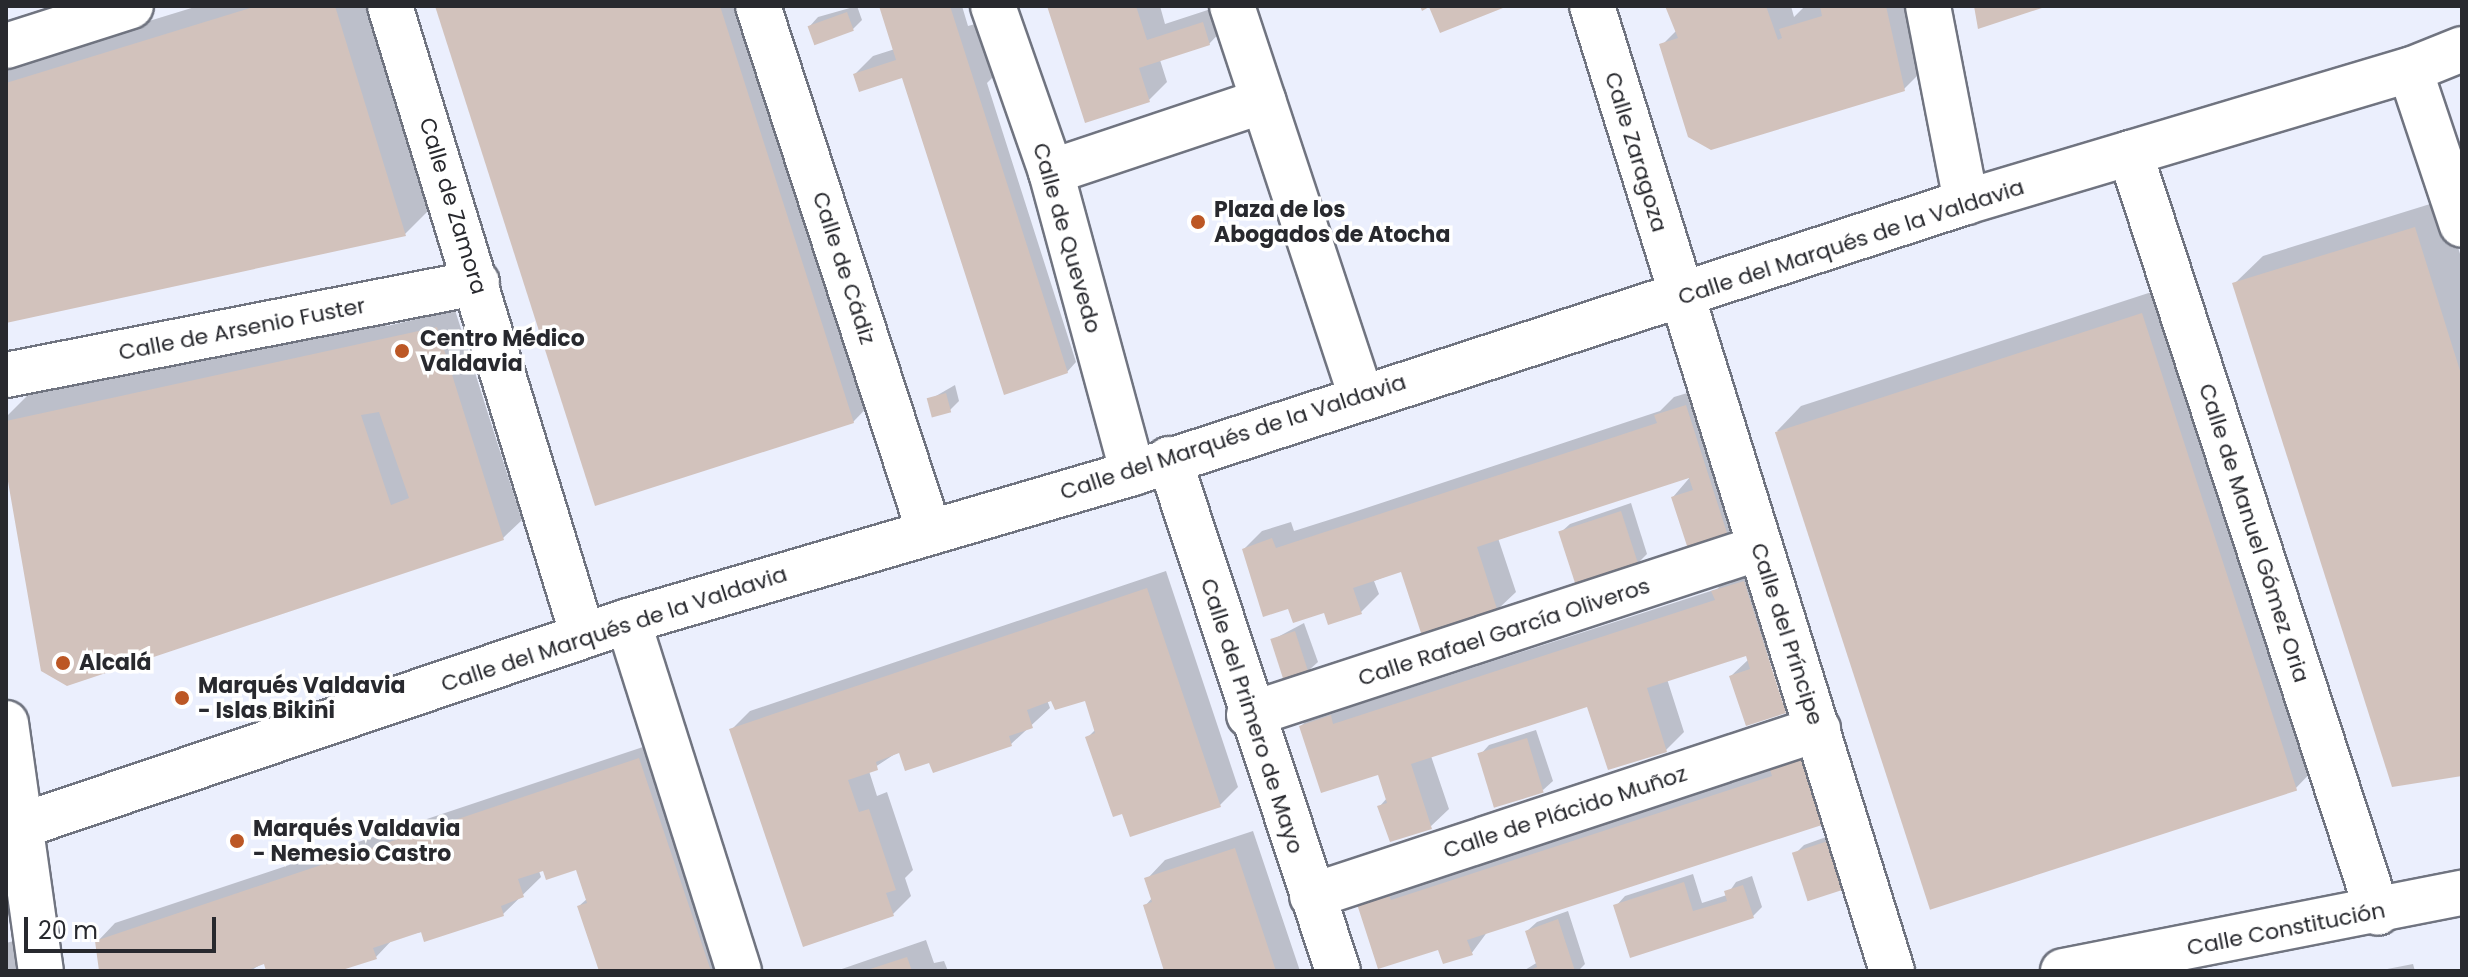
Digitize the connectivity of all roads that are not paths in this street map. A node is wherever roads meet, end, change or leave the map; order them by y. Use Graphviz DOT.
graph roads {
  1 [pos="131,6"];
  2 [pos="390,6"];
  3 [pos="758,6"];
  4 [pos="993,6"];
  5 [pos="1232,6"];
  6 [pos="1592,6"];
  7 [pos="1928,6"];
  8 [pos="6,46"];
  9 [pos="2462,49"];
  10 [pos="2410,70"];
  11 [pos="1263,101"];
  12 [pos="2130,153"];
  13 [pos="1051,172"];
  14 [pos="1966,202"];
  15 [pos="2462,225"];
  16 [pos="477,283"];
  17 [pos="1680,298"];
  18 [pos="6,375"];
  19 [pos="1361,395"];
  20 [pos="1151,466"];
  21 [pos="929,531"];
  22 [pos="1759,548"];
  23 [pos="628,621"];
  24 [pos="583,636"];
  25 [pos="1249,715"];
  26 [pos="6,723"];
  27 [pos="1818,729"];
  28 [pos="13,829"];
  29 [pos="2462,895"];
  30 [pos="1312,896"];
  31 [pos="2378,913"];
  32 [pos="41,971"];
  33 [pos="739,971"];
  34 [pos="1338,971"];
  35 [pos="1892,971"];
  36 [pos="2063,971"];
  1 -- 8 [label="street"];
  2 -- 16 [label="street, Calle de Zamora"];
  3 -- 21 [label="street, Calle de Cádiz"];
  4 -- 13 [label="street, Calle de Quevedo"];
  5 -- 11 [label="street"];
  6 -- 17 [label="street, Calle Zaragoza"];
  7 -- 14 [label="street"];
  9 -- 10 [label="street, Calle del Marqués de la Valdavia"];
  10 -- 12 [label="street, Calle del Marqués de la Valdavia"];
  10 -- 15 [label="street"];
  11 -- 13 [label="street"];
  11 -- 19 [label="street"];
  12 -- 14 [label="street, Calle del Marqués de la Valdavia"];
  12 -- 31 [label="street, Calle de Manuel Gómez Oria"];
  13 -- 20 [label="street, Calle de Quevedo"];
  14 -- 17 [label="street, Calle del Marqués de la Valdavia"];
  16 -- 18 [label="street, Calle de Arsenio Fuster"];
  16 -- 24 [label="street, Calle de Zamora"];
  17 -- 19 [label="street, Calle del Marqués de la Valdavia"];
  17 -- 22 [label="street, Calle del Príncipe"];
  19 -- 20 [label="street, Calle del Marqués de la Valdavia"];
  20 -- 21 [label="street, Calle del Marqués de la Valdavia"];
  20 -- 25 [label="street, Calle del Primero de Mayo"];
  21 -- 23 [label="street, Calle del Marqués de la Valdavia"];
  22 -- 25 [label="street, Calle Rafael García Oliveros"];
  22 -- 27 [label="street, Calle del Príncipe"];
  23 -- 24 [label="street, Calle del Marqués de la Valdavia"];
  23 -- 33 [label="street"];
  24 -- 28 [label="street, Calle del Marqués de la Valdavia"];
  25 -- 30 [label="street, Calle del Primero de Mayo"];
  26 -- 28 [label="street"];
  27 -- 30 [label="street, Calle de Plácido Muñoz"];
  27 -- 35 [label="street, Calle del Príncipe"];
  28 -- 32 [label="street"];
  29 -- 31 [label="street, Calle Constitución"];
  30 -- 34 [label="street, Calle del Primero de Mayo"];
  31 -- 36 [label="street, Calle Constitución"];
}
